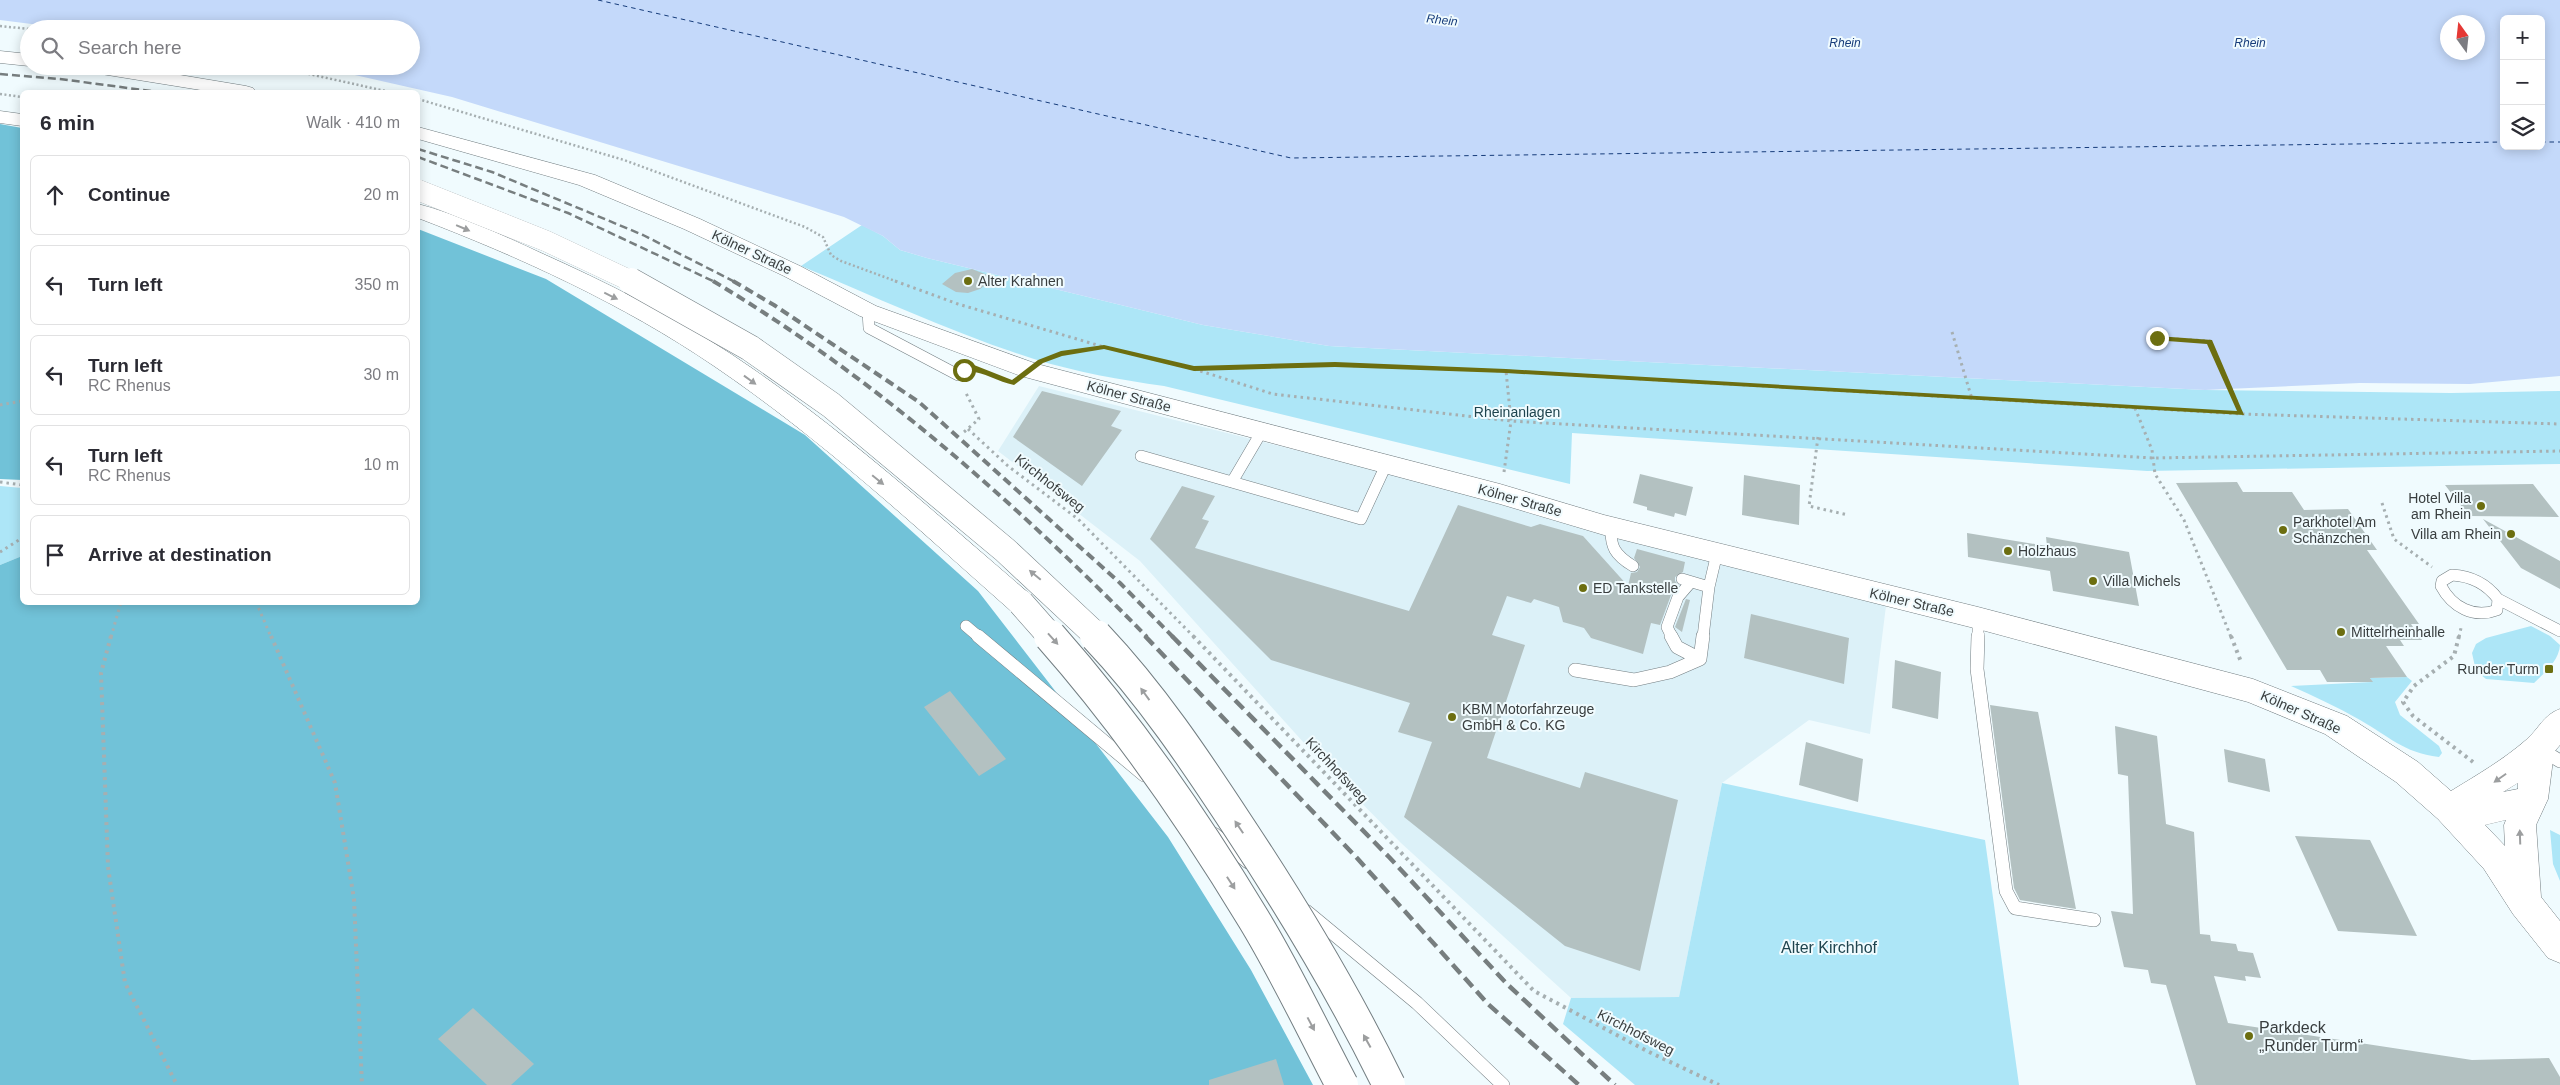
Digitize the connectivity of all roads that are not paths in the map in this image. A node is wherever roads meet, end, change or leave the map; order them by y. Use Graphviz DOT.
graph roads {
  1 [pos="0,57"];
  2 [pos="20,59"];
  3 [pos="143,75"];
  4 [pos="234,90"];
  5 [pos="0,101"];
  6 [pos="20,103"];
  7 [pos="0,117"];
  8 [pos="20,120"];
  9 [pos="420,134"];
  10 [pos="420,191"];
  11 [pos="420,212"];
  12 [pos="868,311"];
  13 [pos="958,375"];
  14 [pos="1262,431"];
  15 [pos="1142,456"];
  16 [pos="1386,465"];
  17 [pos="1232,482"];
  18 [pos="1611,526"];
  19 [pos="1717,553"];
  20 [pos="1633,566"];
  21 [pos="1709,586"];
  22 [pos="2498,600"];
  23 [pos="1978,618"];
  24 [pos="966,626"];
  25 [pos="2560,631"];
  26 [pos="1700,659"];
  27 [pos="1575,670"];
  28 [pos="2560,722"];
  29 [pos="2550,755"];
  30 [pos="2532,799"];
  31 [pos="2448,809"];
  32 [pos="2525,903"];
  33 [pos="2094,920"];
  34 [pos="2560,947"];
  35 [pos="1342,1085"];
  36 [pos="1389,1085"];
  37 [pos="1503,1085"];
  1 -- 2 [label="main road"];
  3 -- 4 [label="main road"];
  5 -- 6 [label="main road"];
  7 -- 8 [label="main road"];
  9 -- 12 [label="main road, Kölner Straße"];
  36 -- 10 [label="main road, one-way, bridge"];
  11 -- 35 [label="main road, one-way, bridge"];
  12 -- 13 [label="lane"];
  12 -- 14 [label="main road, Kölner Straße"];
  14 -- 16 [label="main road, Kölner Straße"];
  14 -- 17 [label="lane"];
  15 -- 17 [label="lane"];
  16 -- 17 [label="lane"];
  16 -- 18 [label="main road, Kölner Straße"];
  18 -- 19 [label="main road, Kölner Straße"];
  18 -- 20 [label="lane"];
  19 -- 21 [label="lane"];
  19 -- 23 [label="main road, Kölner Straße"];
  21 -- 26 [label="lane"];
  21 -- 26 [label="lane"];
  22 -- 22 [label="lane"];
  22 -- 25 [label="lane"];
  23 -- 31 [label="main road, Kölner Straße"];
  23 -- 33 [label="lane"];
  24 -- 37 [label="lane"];
  26 -- 27 [label="lane"];
  28 -- 29 [label="main road"];
  29 -- 30 [label="main road"];
  29 -- 31 [label="main road, one-way"];
  30 -- 31 [label="main road"];
  32 -- 30 [label="main road, one-way"];
  31 -- 32 [label="main road, Kölner Straße"];
  32 -- 34 [label="main road, Kölner Straße"];
}
